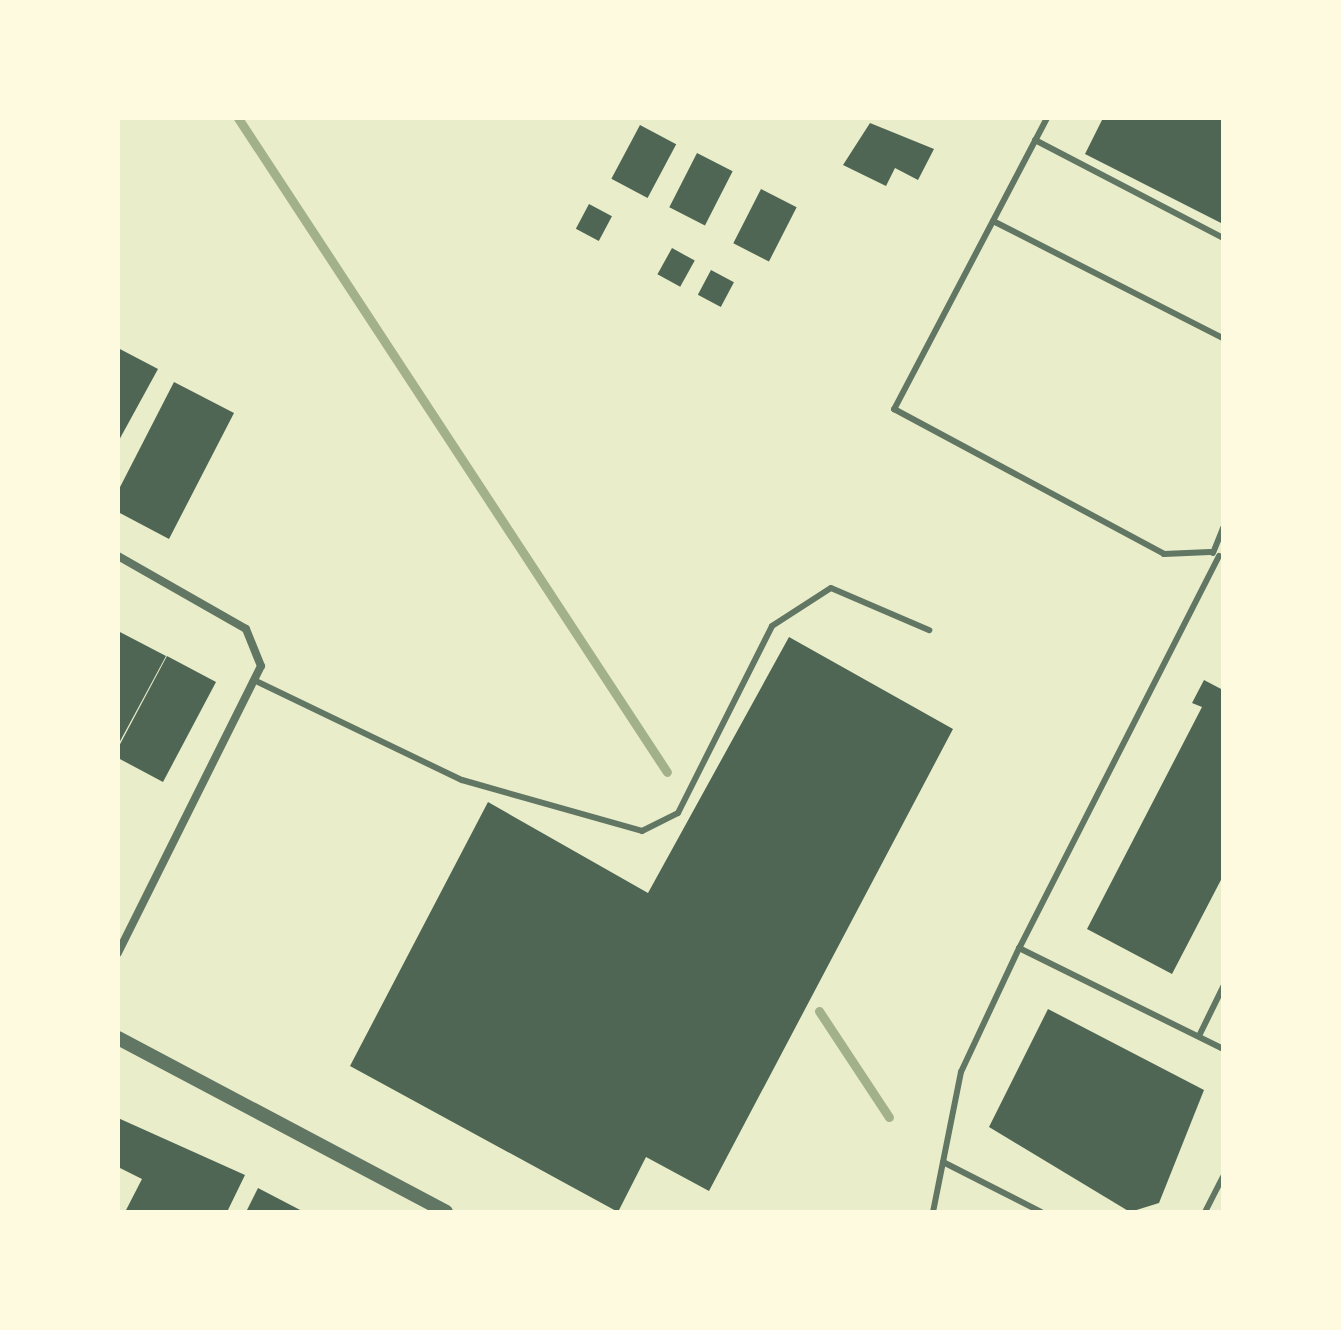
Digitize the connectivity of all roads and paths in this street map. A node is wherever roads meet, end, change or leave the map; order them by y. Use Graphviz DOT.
graph roads {
  1 [pos="1047,118"];
  2 [pos="1035,140"];
  3 [pos="993,221"];
  4 [pos="1223,238"];
  5 [pos="1223,338"];
  6 [pos="1223,528"];
  7 [pos="1210,552"];
  8 [pos="118,556"];
  9 [pos="1221,557"];
  10 [pos="929,630"];
  11 [pos="258,682"];
  12 [pos="1019,948"];
  13 [pos="118,953"];
  14 [pos="1223,987"];
  15 [pos="1199,1036"];
  16 [pos="118,1038"];
  17 [pos="1223,1049"];
  18 [pos="943,1162"];
  19 [pos="1223,1177"];
  20 [pos="446,1212"];
  21 [pos="933,1212"];
  22 [pos="1041,1212"];
  23 [pos="1205,1212"];
  1 -- 2 [label="lane"];
  2 -- 3 [label="lane"];
  2 -- 4 [label="lane"];
  3 -- 5 [label="lane"];
  3 -- 7 [label="lane"];
  6 -- 7 [label="lane"];
  7 -- 9 [label="lane"];
  8 -- 11 [label="street"];
  9 -- 12 [label="lane"];
  10 -- 11 [label="lane"];
  11 -- 13 [label="street"];
  12 -- 15 [label="lane"];
  12 -- 18 [label="lane"];
  14 -- 15 [label="lane"];
  15 -- 17 [label="lane"];
  16 -- 20 [label="street"];
  18 -- 21 [label="lane"];
  18 -- 22 [label="lane"];
  19 -- 23 [label="lane"];
}
